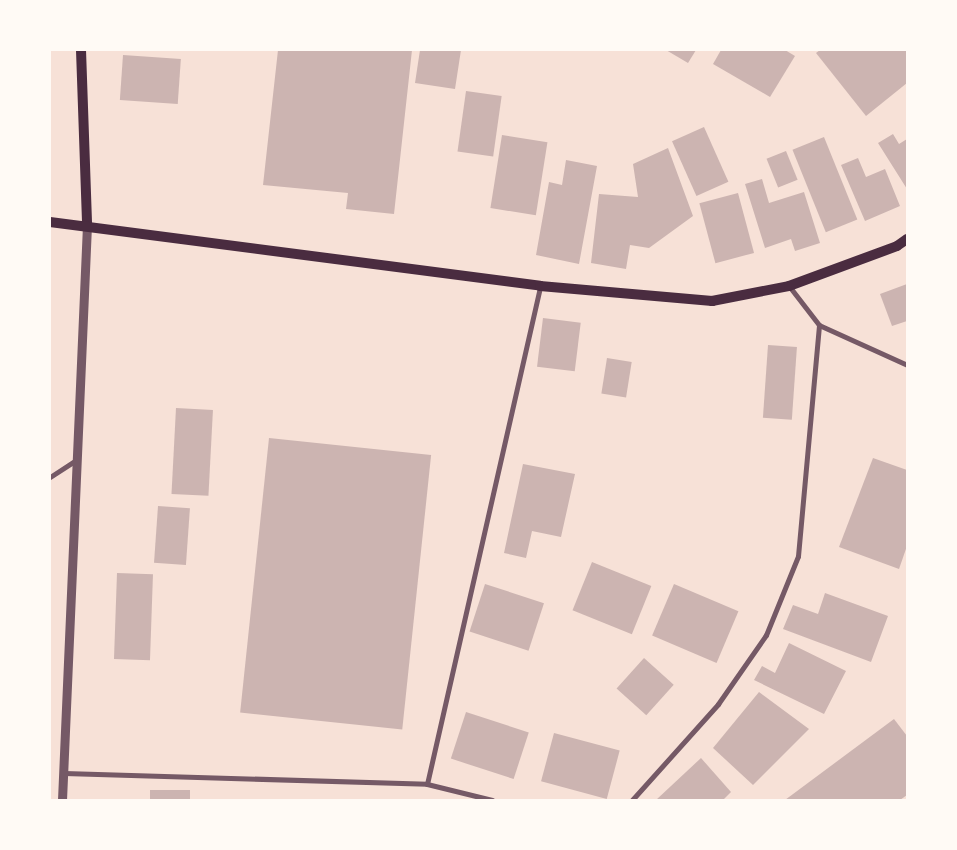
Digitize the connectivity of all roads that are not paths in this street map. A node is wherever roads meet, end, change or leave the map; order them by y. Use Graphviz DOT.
graph roads {
  1 [pos="81,50"];
  2 [pos="50,222"];
  3 [pos="87,225"];
  4 [pos="907,239"];
  5 [pos="540,286"];
  6 [pos="789,286"];
  7 [pos="819,325"];
  8 [pos="907,365"];
  9 [pos="75,461"];
  10 [pos="50,477"];
  11 [pos="64,773"];
  12 [pos="427,784"];
  13 [pos="62,800"];
  14 [pos="492,800"];
  15 [pos="632,800"];
  1 -- 3 [label="main road"];
  2 -- 3 [label="main road"];
  3 -- 5 [label="main road"];
  3 -- 9 [label="street"];
  4 -- 6 [label="main road"];
  5 -- 6 [label="main road"];
  5 -- 12 [label="street"];
  6 -- 7 [label="street"];
  7 -- 8 [label="street"];
  7 -- 15 [label="street"];
  9 -- 10 [label="street"];
  9 -- 11 [label="street"];
  11 -- 12 [label="street"];
  11 -- 13 [label="street"];
  12 -- 14 [label="street"];
}
